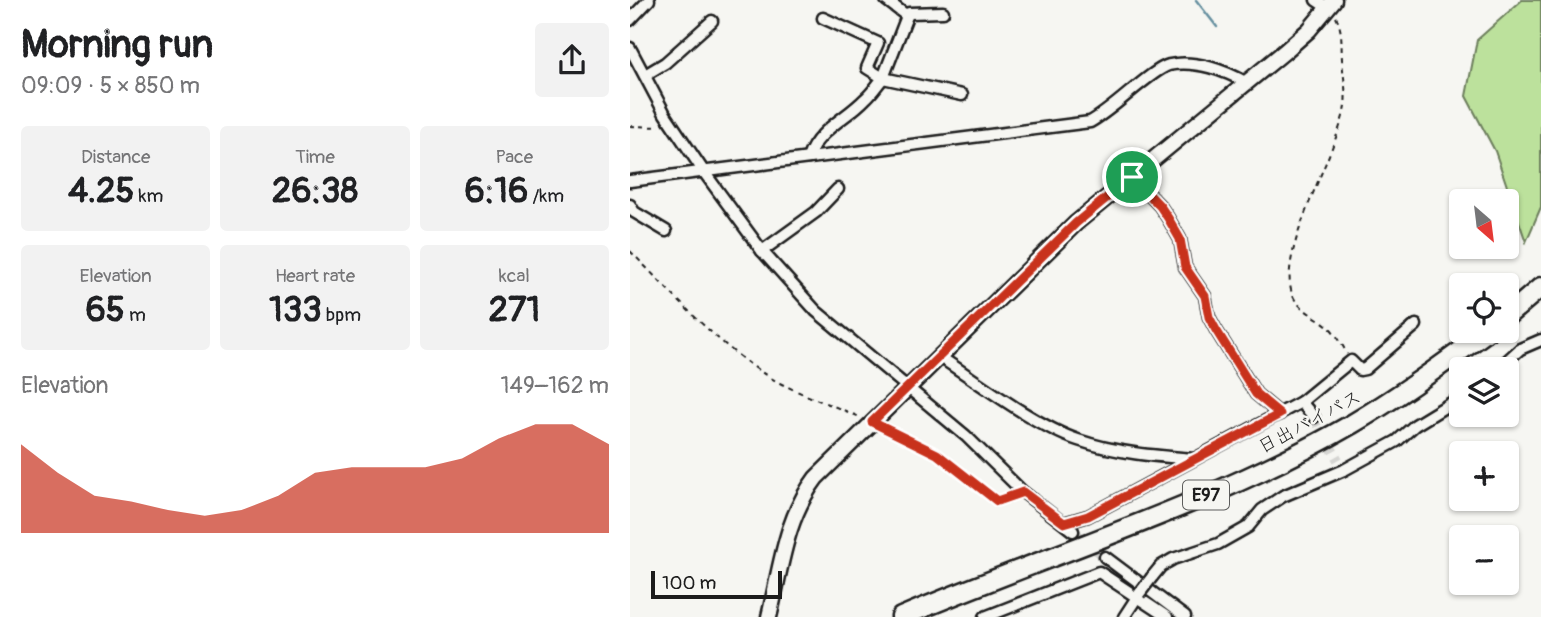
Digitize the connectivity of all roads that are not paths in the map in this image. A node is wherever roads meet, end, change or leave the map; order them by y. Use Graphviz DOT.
graph roads {
  1 [pos="649,0"];
  2 [pos="886,0"];
  3 [pos="1326,3"];
  4 [pos="943,12"];
  5 [pos="907,16"];
  6 [pos="823,18"];
  7 [pos="630,20"];
  8 [pos="712,21"];
  9 [pos="630,48"];
  10 [pos="645,75"];
  11 [pos="883,78"];
  12 [pos="1247,83"];
  13 [pos="962,95"];
  14 [pos="808,158"];
  15 [pos="704,172"];
  16 [pos="1132,177"];
  17 [pos="630,181"];
  18 [pos="838,188"];
  19 [pos="630,205"];
  20 [pos="666,232"];
  21 [pos="762,251"];
  22 [pos="1541,287"];
  23 [pos="1519,306"];
  24 [pos="1416,325"];
  25 [pos="1541,340"];
  26 [pos="1471,343"];
  27 [pos="940,357"];
  28 [pos="1512,357"];
  29 [pos="905,387"];
  30 [pos="1301,402"];
  31 [pos="1449,404"];
  32 [pos="1280,414"];
  33 [pos="1314,417"];
  34 [pos="1197,459"];
  35 [pos="1338,460"];
  36 [pos="1344,470"];
  37 [pos="1064,523"];
  38 [pos="1073,531"];
  39 [pos="1105,557"];
  40 [pos="1137,596"];
  41 [pos="769,617"];
  42 [pos="901,617"];
  43 [pos="985,617"];
  44 [pos="1124,617"];
  45 [pos="1167,617"];
  46 [pos="1185,617"];
  1 -- 7 [label="street"];
  2 -- 5 [label="street"];
  3 -- 12 [label="street"];
  4 -- 5 [label="street"];
  5 -- 11 [label="street"];
  6 -- 11 [label="street"];
  8 -- 10 [label="street"];
  9 -- 10 [label="street"];
  10 -- 15 [label="street"];
  11 -- 13 [label="street"];
  11 -- 14 [label="street"];
  12 -- 14 [label="street"];
  12 -- 16 [label="street"];
  14 -- 15 [label="street"];
  15 -- 17 [label="street"];
  15 -- 21 [label="street"];
  16 -- 27 [label="street"];
  16 -- 32 [label="street"];
  18 -- 21 [label="street"];
  19 -- 20 [label="street"];
  21 -- 29 [label="street"];
  22 -- 23 [label="highway"];
  24 -- 30 [label="street"];
  25 -- 28 [label="street"];
  26 -- 42 [label="highway, 日出バイパス / E97"];
  27 -- 29 [label="street"];
  27 -- 34 [label="street"];
  29 -- 37 [label="street"];
  29 -- 41 [label="street"];
  30 -- 32 [label="street"];
  30 -- 33 [label="street"];
  31 -- 36 [label="street"];
  32 -- 34 [label="street"];
  34 -- 37 [label="street"];
  35 -- 36 [label="street"];
  36 -- 40 [label="street, bridge"];
  37 -- 38 [label="street"];
  39 -- 46 [label="street"];
  40 -- 43 [label="street"];
  40 -- 44 [label="street"];
  40 -- 45 [label="street"];
}
